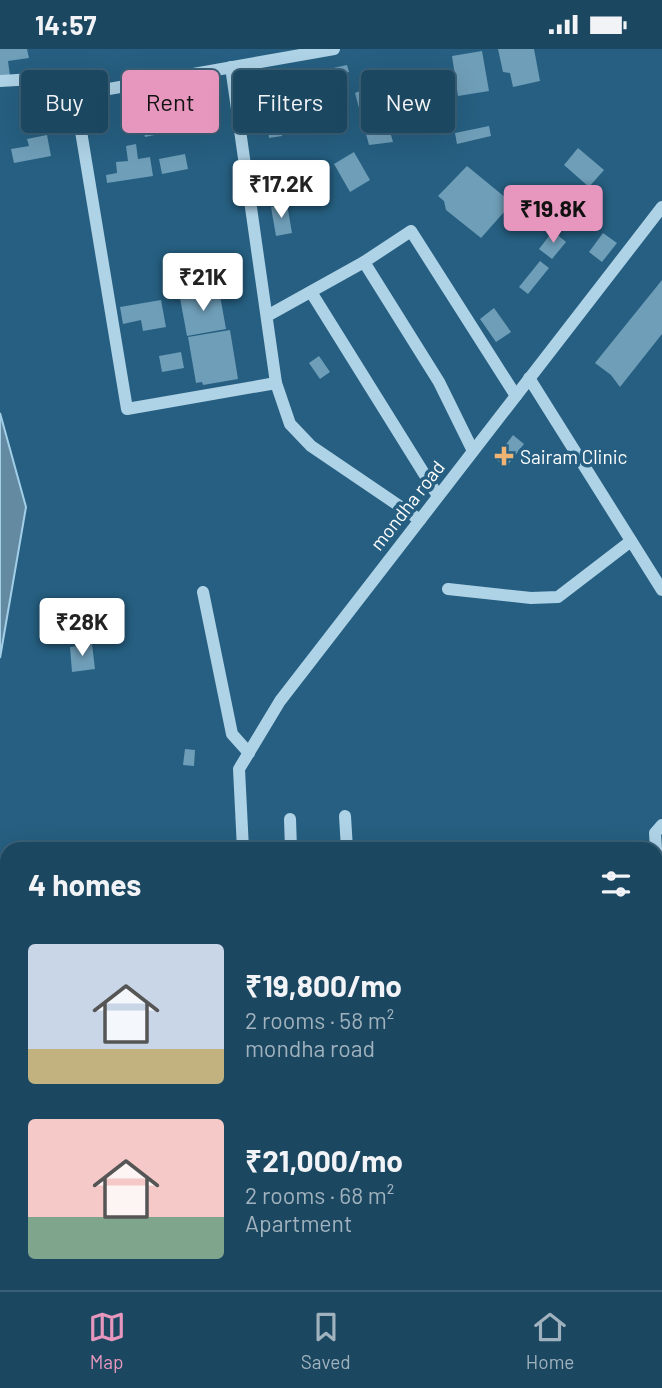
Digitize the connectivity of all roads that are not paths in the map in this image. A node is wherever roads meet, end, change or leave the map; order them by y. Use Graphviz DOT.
graph roads {
  1 [pos="334,49"];
  2 [pos="231,67"];
  3 [pos="21,80"];
  4 [pos="0,81"];
  5 [pos="108,89"];
  6 [pos="81,133"];
  7 [pos="662,207"];
  8 [pos="363,262"];
  9 [pos="311,292"];
  10 [pos="267,316"];
  11 [pos="529,378"];
  12 [pos="276,383"];
  13 [pos="516,396"];
  14 [pos="473,451"];
  15 [pos="438,496"];
  16 [pos="420,520"];
  17 [pos="631,541"];
  18 [pos="448,589"];
  19 [pos="662,590"];
  20 [pos="203,592"];
  21 [pos="249,753"];
  22 [pos="345,816"];
  23 [pos="289,819"];
  24 [pos="662,825"];
  25 [pos="243,842"];
  26 [pos="291,842"];
  27 [pos="347,842"];
  28 [pos="656,842"];
  1 -- 2 [label="street"];
  2 -- 5 [label="street"];
  2 -- 10 [label="street"];
  3 -- 4 [label="street"];
  6 -- 12 [label="street"];
  7 -- 11 [label="street, mondha road"];
  8 -- 9 [label="street"];
  8 -- 13 [label="street"];
  8 -- 14 [label="street"];
  9 -- 10 [label="street"];
  9 -- 15 [label="street"];
  10 -- 12 [label="street"];
  11 -- 13 [label="street, mondha road"];
  11 -- 17 [label="street"];
  12 -- 16 [label="street"];
  13 -- 14 [label="street, mondha road"];
  14 -- 15 [label="street, mondha road"];
  15 -- 16 [label="street, mondha road"];
  16 -- 21 [label="street, mondha road"];
  17 -- 18 [label="street"];
  17 -- 19 [label="street"];
  20 -- 21 [label="street"];
  21 -- 25 [label="street, mondha road"];
  22 -- 27 [label="street"];
  23 -- 26 [label="street"];
  24 -- 28 [label="street"];
}
